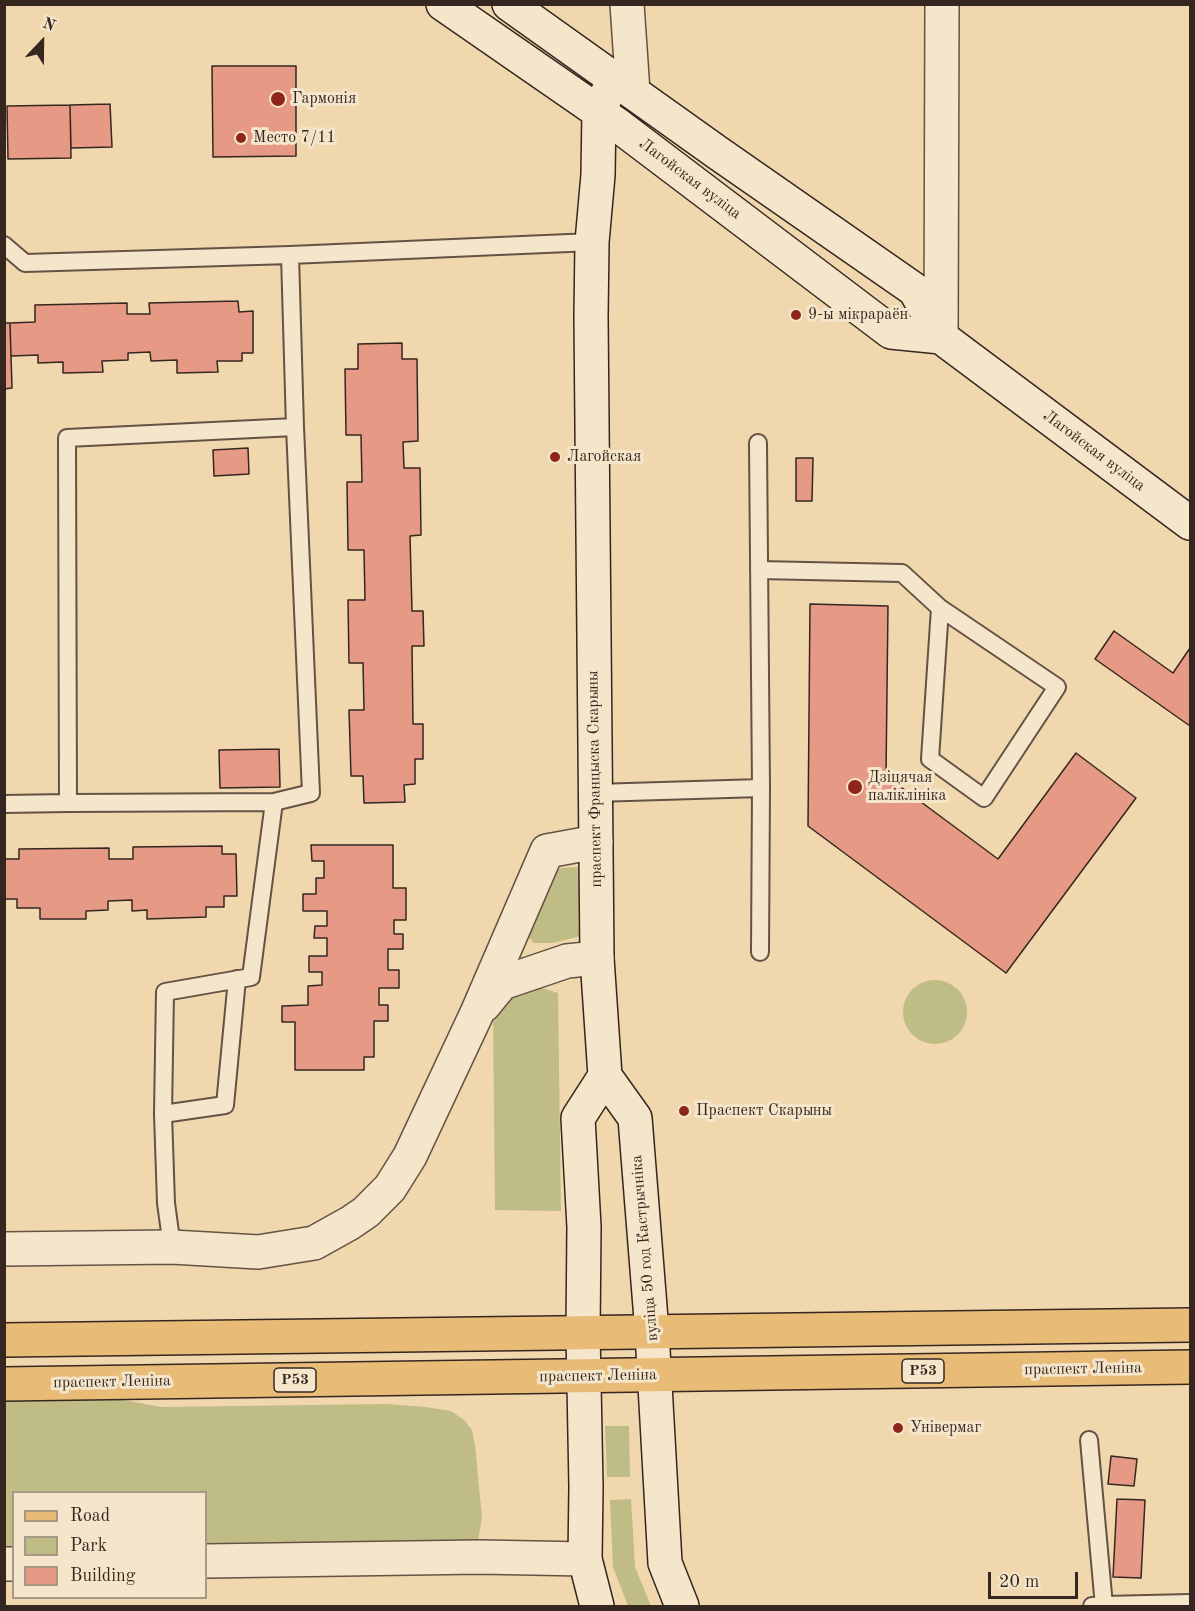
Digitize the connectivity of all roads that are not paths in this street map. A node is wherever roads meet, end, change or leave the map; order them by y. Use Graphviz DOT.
graph roads {
  1 [pos="443,4"];
  2 [pos="509,4"];
  3 [pos="609,4"];
  4 [pos="627,4"];
  5 [pos="942,4"];
  6 [pos="624,85"];
  7 [pos="607,117"];
  8 [pos="592,242"];
  9 [pos="4,245"];
  10 [pos="290,255"];
  11 [pos="941,336"];
  12 [pos="295,427"];
  13 [pos="758,443"];
  14 [pos="1191,523"];
  15 [pos="759,570"];
  16 [pos="940,608"];
  17 [pos="761,788"];
  18 [pos="595,793"];
  19 [pos="274,802"];
  20 [pos="68,803"];
  21 [pos="4,804"];
  22 [pos="596,842"];
  23 [pos="760,952"];
  24 [pos="597,958"];
  25 [pos="237,979"];
  26 [pos="477,1013"];
  27 [pos="605,1076"];
  28 [pos="163,1114"];
  29 [pos="172,1247"];
  30 [pos="4,1249"];
  31 [pos="1191,1325"];
  32 [pos="583,1332"];
  33 [pos="652,1332"];
  34 [pos="4,1340"];
  35 [pos="1191,1367"];
  36 [pos="655,1375"];
  37 [pos="585,1376"];
  38 [pos="4,1384"];
  39 [pos="1089,1440"];
  40 [pos="585,1559"];
  41 [pos="207,1561"];
  42 [pos="1191,1603"];
  43 [pos="597,1606"];
  44 [pos="682,1606"];
  45 [pos="1100,1606"];
  1 -- 7 [label="main road, Лагойская вуліца"];
  2 -- 6 [label="main road, Лагойская вуліца"];
  3 -- 6 [label="main road"];
  4 -- 6 [label="main road"];
  5 -- 11 [label="main road"];
  6 -- 7 [label="main road, праспект Францыска Скарыны"];
  6 -- 11 [label="main road, Лагойская вуліца"];
  7 -- 8 [label="main road, праспект Францыска Скарыны"];
  7 -- 11 [label="main road, Лагойская вуліца"];
  8 -- 10 [label="lane"];
  8 -- 18 [label="main road, праспект Францыска Скарыны"];
  9 -- 10 [label="lane"];
  10 -- 12 [label="lane"];
  11 -- 14 [label="main road, Лагойская вуліца"];
  12 -- 19 [label="lane"];
  12 -- 20 [label="lane"];
  13 -- 15 [label="lane"];
  15 -- 16 [label="lane"];
  15 -- 17 [label="lane"];
  16 -- 16 [label="lane"];
  17 -- 18 [label="lane"];
  17 -- 23 [label="lane"];
  18 -- 22 [label="main road, праспект Францыска Скарыны"];
  19 -- 20 [label="lane"];
  19 -- 25 [label="lane"];
  20 -- 21 [label="lane"];
  22 -- 24 [label="main road, праспект Францыска Скарыны"];
  22 -- 26 [label="main road"];
  24 -- 26 [label="main road"];
  24 -- 27 [label="main road, праспект Францыска Скарыны"];
  25 -- 28 [label="lane"];
  25 -- 28 [label="lane"];
  26 -- 29 [label="main road"];
  27 -- 32 [label="main road"];
  27 -- 33 [label="main road, вуліца 50 год Кастрычніка"];
  28 -- 29 [label="lane"];
  29 -- 30 [label="main road"];
  31 -- 33 [label="main road"];
  32 -- 33 [label="main road"];
  32 -- 34 [label="main road"];
  32 -- 37 [label="main road"];
  33 -- 36 [label="main road, вуліца 50 год Кастрычніка"];
  35 -- 36 [label="main road, праспект Леніна / Р53"];
  36 -- 37 [label="main road, праспект Леніна / Р53"];
  36 -- 44 [label="main road, вуліца 50 год Кастрычніка"];
  37 -- 38 [label="main road, праспект Леніна / Р53"];
  37 -- 40 [label="main road"];
  39 -- 45 [label="lane"];
  40 -- 41 [label="main road"];
  40 -- 43 [label="main road"];
  42 -- 45 [label="lane"];
}
